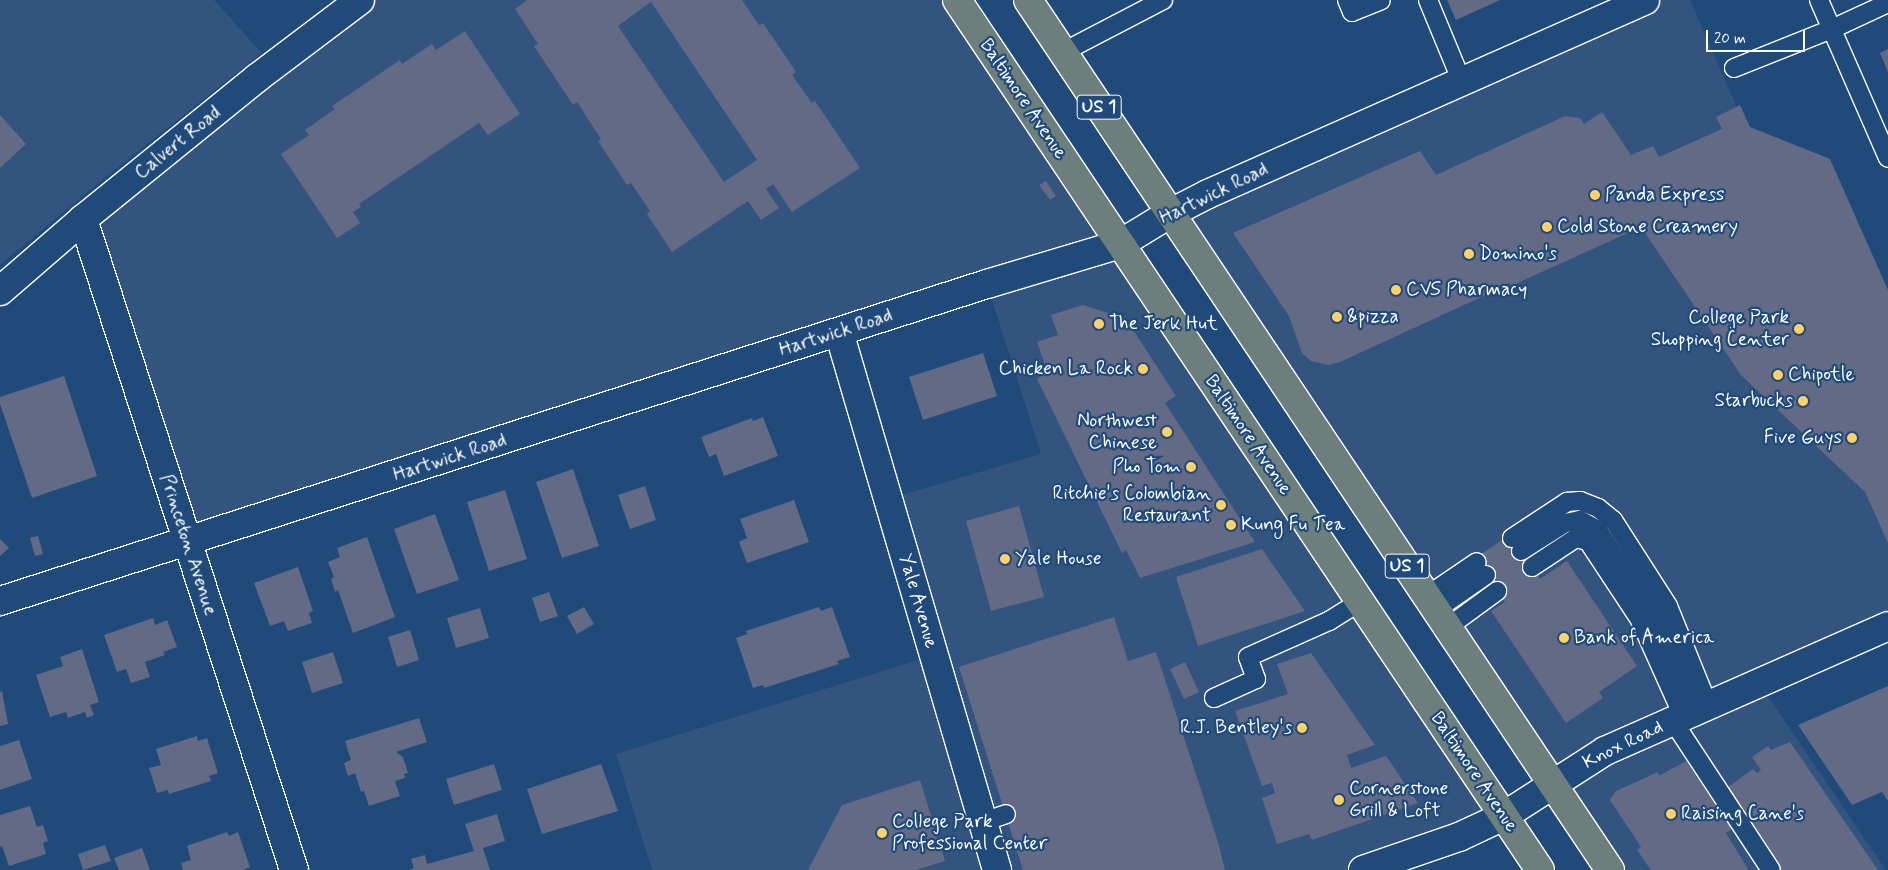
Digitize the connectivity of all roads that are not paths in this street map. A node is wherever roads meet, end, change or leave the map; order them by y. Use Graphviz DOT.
graph roads {
  1 [pos="360,0"];
  2 [pos="957,0"];
  3 [pos="1028,0"];
  4 [pos="1164,0"];
  5 [pos="1347,0"];
  6 [pos="1381,0"];
  7 [pos="1428,0"];
  8 [pos="1645,0"];
  9 [pos="1819,0"];
  10 [pos="1888,3"];
  11 [pos="1832,29"];
  12 [pos="1063,52"];
  13 [pos="1734,68"];
  14 [pos="1462,82"];
  15 [pos="1888,158"];
  16 [pos="1171,213"];
  17 [pos="83,219"];
  18 [pos="1120,244"];
  19 [pos="0,291"];
  20 [pos="839,332"];
  21 [pos="187,542"];
  22 [pos="1516,545"];
  23 [pos="1532,567"];
  24 [pos="1482,569"];
  25 [pos="1497,591"];
  26 [pos="0,601"];
  27 [pos="1360,602"];
  28 [pos="1437,611"];
  29 [pos="1888,626"];
  30 [pos="1214,698"];
  31 [pos="1689,713"];
  32 [pos="1552,784"];
  33 [pos="1504,816"];
  34 [pos="294,870"];
  35 [pos="997,870"];
  36 [pos="1363,870"];
  37 [pos="1540,870"];
  38 [pos="1610,870"];
  39 [pos="1771,870"];
  1 -- 17 [label="street, Calvert Road"];
  2 -- 18 [label="main road, Baltimore Avenue"];
  3 -- 12 [label="main road, US 1"];
  4 -- 12 [label="lane"];
  5 -- 6 [label="lane"];
  7 -- 14 [label="lane"];
  8 -- 14 [label="street, Hartwick Road"];
  9 -- 11 [label="lane"];
  10 -- 11 [label="lane"];
  11 -- 13 [label="lane"];
  11 -- 15 [label="lane"];
  12 -- 16 [label="main road, US 1"];
  14 -- 16 [label="street, Hartwick Road"];
  16 -- 18 [label="street, Hartwick Road"];
  16 -- 28 [label="main road, US 1"];
  17 -- 19 [label="street, Calvert Road"];
  17 -- 21 [label="street, Princeton Avenue"];
  18 -- 20 [label="street, Hartwick Road"];
  18 -- 27 [label="main road, Baltimore Avenue"];
  20 -- 21 [label="street, Hartwick Road"];
  20 -- 35 [label="street, Yale Avenue"];
  21 -- 26 [label="street, Hartwick Road"];
  21 -- 34 [label="street, Princeton Avenue"];
  22 -- 31 [label="lane"];
  23 -- 31 [label="lane"];
  24 -- 28 [label="lane"];
  25 -- 28 [label="lane"];
  27 -- 30 [label="lane"];
  27 -- 33 [label="main road, Baltimore Avenue"];
  28 -- 32 [label="main road, US 1"];
  29 -- 31 [label="street, Knox Road"];
  31 -- 32 [label="street, Knox Road"];
  31 -- 39 [label="lane"];
  32 -- 33 [label="street, Knox Road"];
  32 -- 38 [label="main road, US 1"];
  33 -- 36 [label="street, Knox Road"];
  33 -- 37 [label="main road, Baltimore Avenue"];
}
